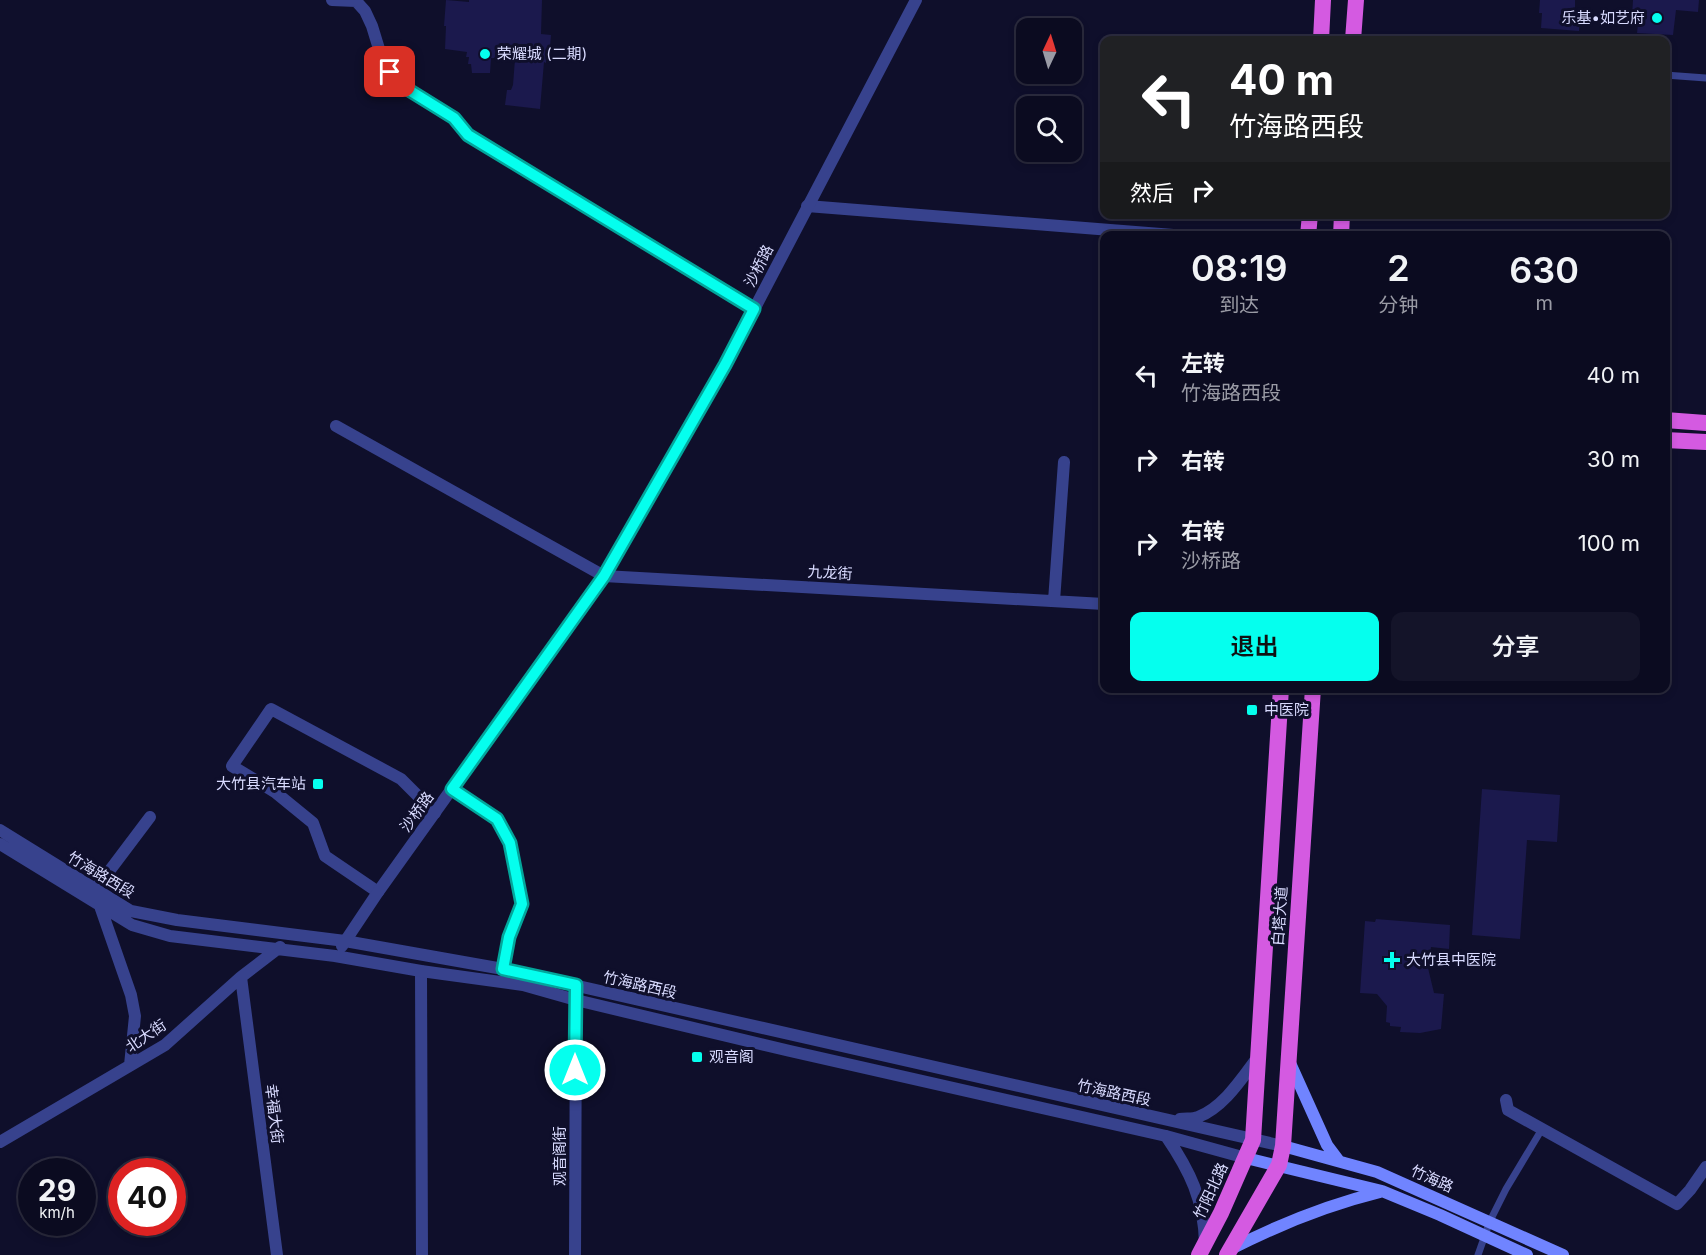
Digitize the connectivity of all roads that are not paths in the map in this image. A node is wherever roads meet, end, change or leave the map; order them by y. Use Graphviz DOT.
graph roads {
  1 [pos="332,0"];
  2 [pos="916,0"];
  3 [pos="1323,0"];
  4 [pos="1356,0"];
  5 [pos="1320,36"];
  6 [pos="1353,36"];
  7 [pos="1670,75"];
  8 [pos="1706,78"];
  9 [pos="807,206"];
  10 [pos="1123,231"];
  11 [pos="754,309"];
  12 [pos="1670,420"];
  13 [pos="1706,423"];
  14 [pos="336,426"];
  15 [pos="1670,440"];
  16 [pos="1706,442"];
  17 [pos="1064,462"];
  18 [pos="604,576"];
  19 [pos="1054,601"];
  20 [pos="1100,604"];
  21 [pos="1281,693"];
  22 [pos="1312,693"];
  23 [pos="452,789"];
  24 [pos="435,813"];
  25 [pos="150,817"];
  26 [pos="0,830"];
  27 [pos="0,844"];
  28 [pos="95,890"];
  29 [pos="378,892"];
  30 [pos="100,906"];
  31 [pos="296,936"];
  32 [pos="345,941"];
  33 [pos="278,949"];
  34 [pos="335,956"];
  35 [pos="503,969"];
  36 [pos="421,971"];
  37 [pos="241,976"];
  38 [pos="576,985"];
  39 [pos="576,1000"];
  40 [pos="1258,1057"];
  41 [pos="1289,1061"];
  42 [pos="130,1065"];
  43 [pos="1506,1100"];
  44 [pos="1169,1120"];
  45 [pos="1542,1129"];
  46 [pos="1166,1136"];
  47 [pos="1253,1140"];
  48 [pos="0,1142"];
  49 [pos="1284,1146"];
  50 [pos="1246,1158"];
  51 [pos="1339,1161"];
  52 [pos="1279,1166"];
  53 [pos="1706,1167"];
  54 [pos="1382,1191"];
  55 [pos="1490,1221"];
  56 [pos="1485,1235"];
  57 [pos="1202,1250"];
  58 [pos="1228,1252"];
  59 [pos="277,1255"];
  60 [pos="422,1255"];
  61 [pos="575,1255"];
  62 [pos="1478,1255"];
  63 [pos="1527,1255"];
  64 [pos="1563,1255"];
  1 -- 11 [label="street"];
  2 -- 9 [label="street, 沙桥路"];
  3 -- 5 [label="highway"];
  4 -- 6 [label="highway"];
  7 -- 8 [label="lane"];
  9 -- 10 [label="street"];
  9 -- 11 [label="street, 沙桥路"];
  11 -- 18 [label="street, 沙桥路"];
  12 -- 13 [label="highway"];
  14 -- 18 [label="street"];
  15 -- 16 [label="highway"];
  17 -- 19 [label="street"];
  18 -- 19 [label="street, 九龙街"];
  18 -- 23 [label="street, 沙桥路"];
  19 -- 20 [label="street, 九龙街"];
  21 -- 40 [label="highway, 白塔大道"];
  22 -- 41 [label="highway, 白塔大道"];
  23 -- 24 [label="street, 沙桥路"];
  23 -- 35 [label="street"];
  24 -- 29 [label="street, 沙桥路"];
  24 -- 29 [label="street"];
  25 -- 28 [label="street"];
  26 -- 28 [label="street, 竹海路西段"];
  27 -- 30 [label="street, 竹海路西段"];
  28 -- 31 [label="street, 竹海路西段"];
  29 -- 32 [label="street, 沙桥路"];
  30 -- 33 [label="street, 竹海路西段"];
  30 -- 42 [label="street, 竹海路西段"];
  31 -- 32 [label="street, 竹海路西段"];
  31 -- 33 [label="street, 北大街"];
  32 -- 34 [label="street, 沙桥路"];
  32 -- 35 [label="street, 竹海路西段"];
  33 -- 34 [label="street, 竹海路西段"];
  33 -- 37 [label="street, 北大街"];
  34 -- 36 [label="street, 竹海路西段"];
  35 -- 38 [label="street, 竹海路西段"];
  36 -- 39 [label="street, 竹海路西段"];
  36 -- 60 [label="street"];
  37 -- 42 [label="street, 北大街"];
  37 -- 59 [label="street, 幸福大街"];
  38 -- 39 [label="street, 观音阁街"];
  38 -- 44 [label="street, 竹海路西段"];
  39 -- 46 [label="street, 竹海路西段"];
  39 -- 61 [label="street, 观音阁街"];
  40 -- 44 [label="street"];
  40 -- 47 [label="highway, 白塔大道"];
  41 -- 49 [label="highway, 白塔大道"];
  41 -- 51 [label="main road"];
  42 -- 48 [label="street, 北大街"];
  43 -- 45 [label="street"];
  44 -- 47 [label="street, 竹海路西段"];
  45 -- 53 [label="street"];
  45 -- 55 [label="lane"];
  46 -- 50 [label="street, 竹海路西段"];
  46 -- 57 [label="street"];
  47 -- 49 [label="street, 竹海路西段"];
  47 -- 50 [label="highway, 竹阳北路"];
  49 -- 51 [label="main road, 竹海路"];
  49 -- 52 [label="highway"];
  50 -- 52 [label="main road, 竹海路"];
  50 -- 57 [label="highway, 竹阳北路"];
  51 -- 55 [label="main road, 竹海路"];
  52 -- 54 [label="main road, 竹海路"];
  52 -- 58 [label="highway"];
  54 -- 56 [label="main road, 竹海路"];
  54 -- 58 [label="main road"];
  55 -- 56 [label="lane"];
  55 -- 64 [label="main road, 竹海路"];
  56 -- 62 [label="lane"];
  56 -- 63 [label="main road, 竹海路"];
}
